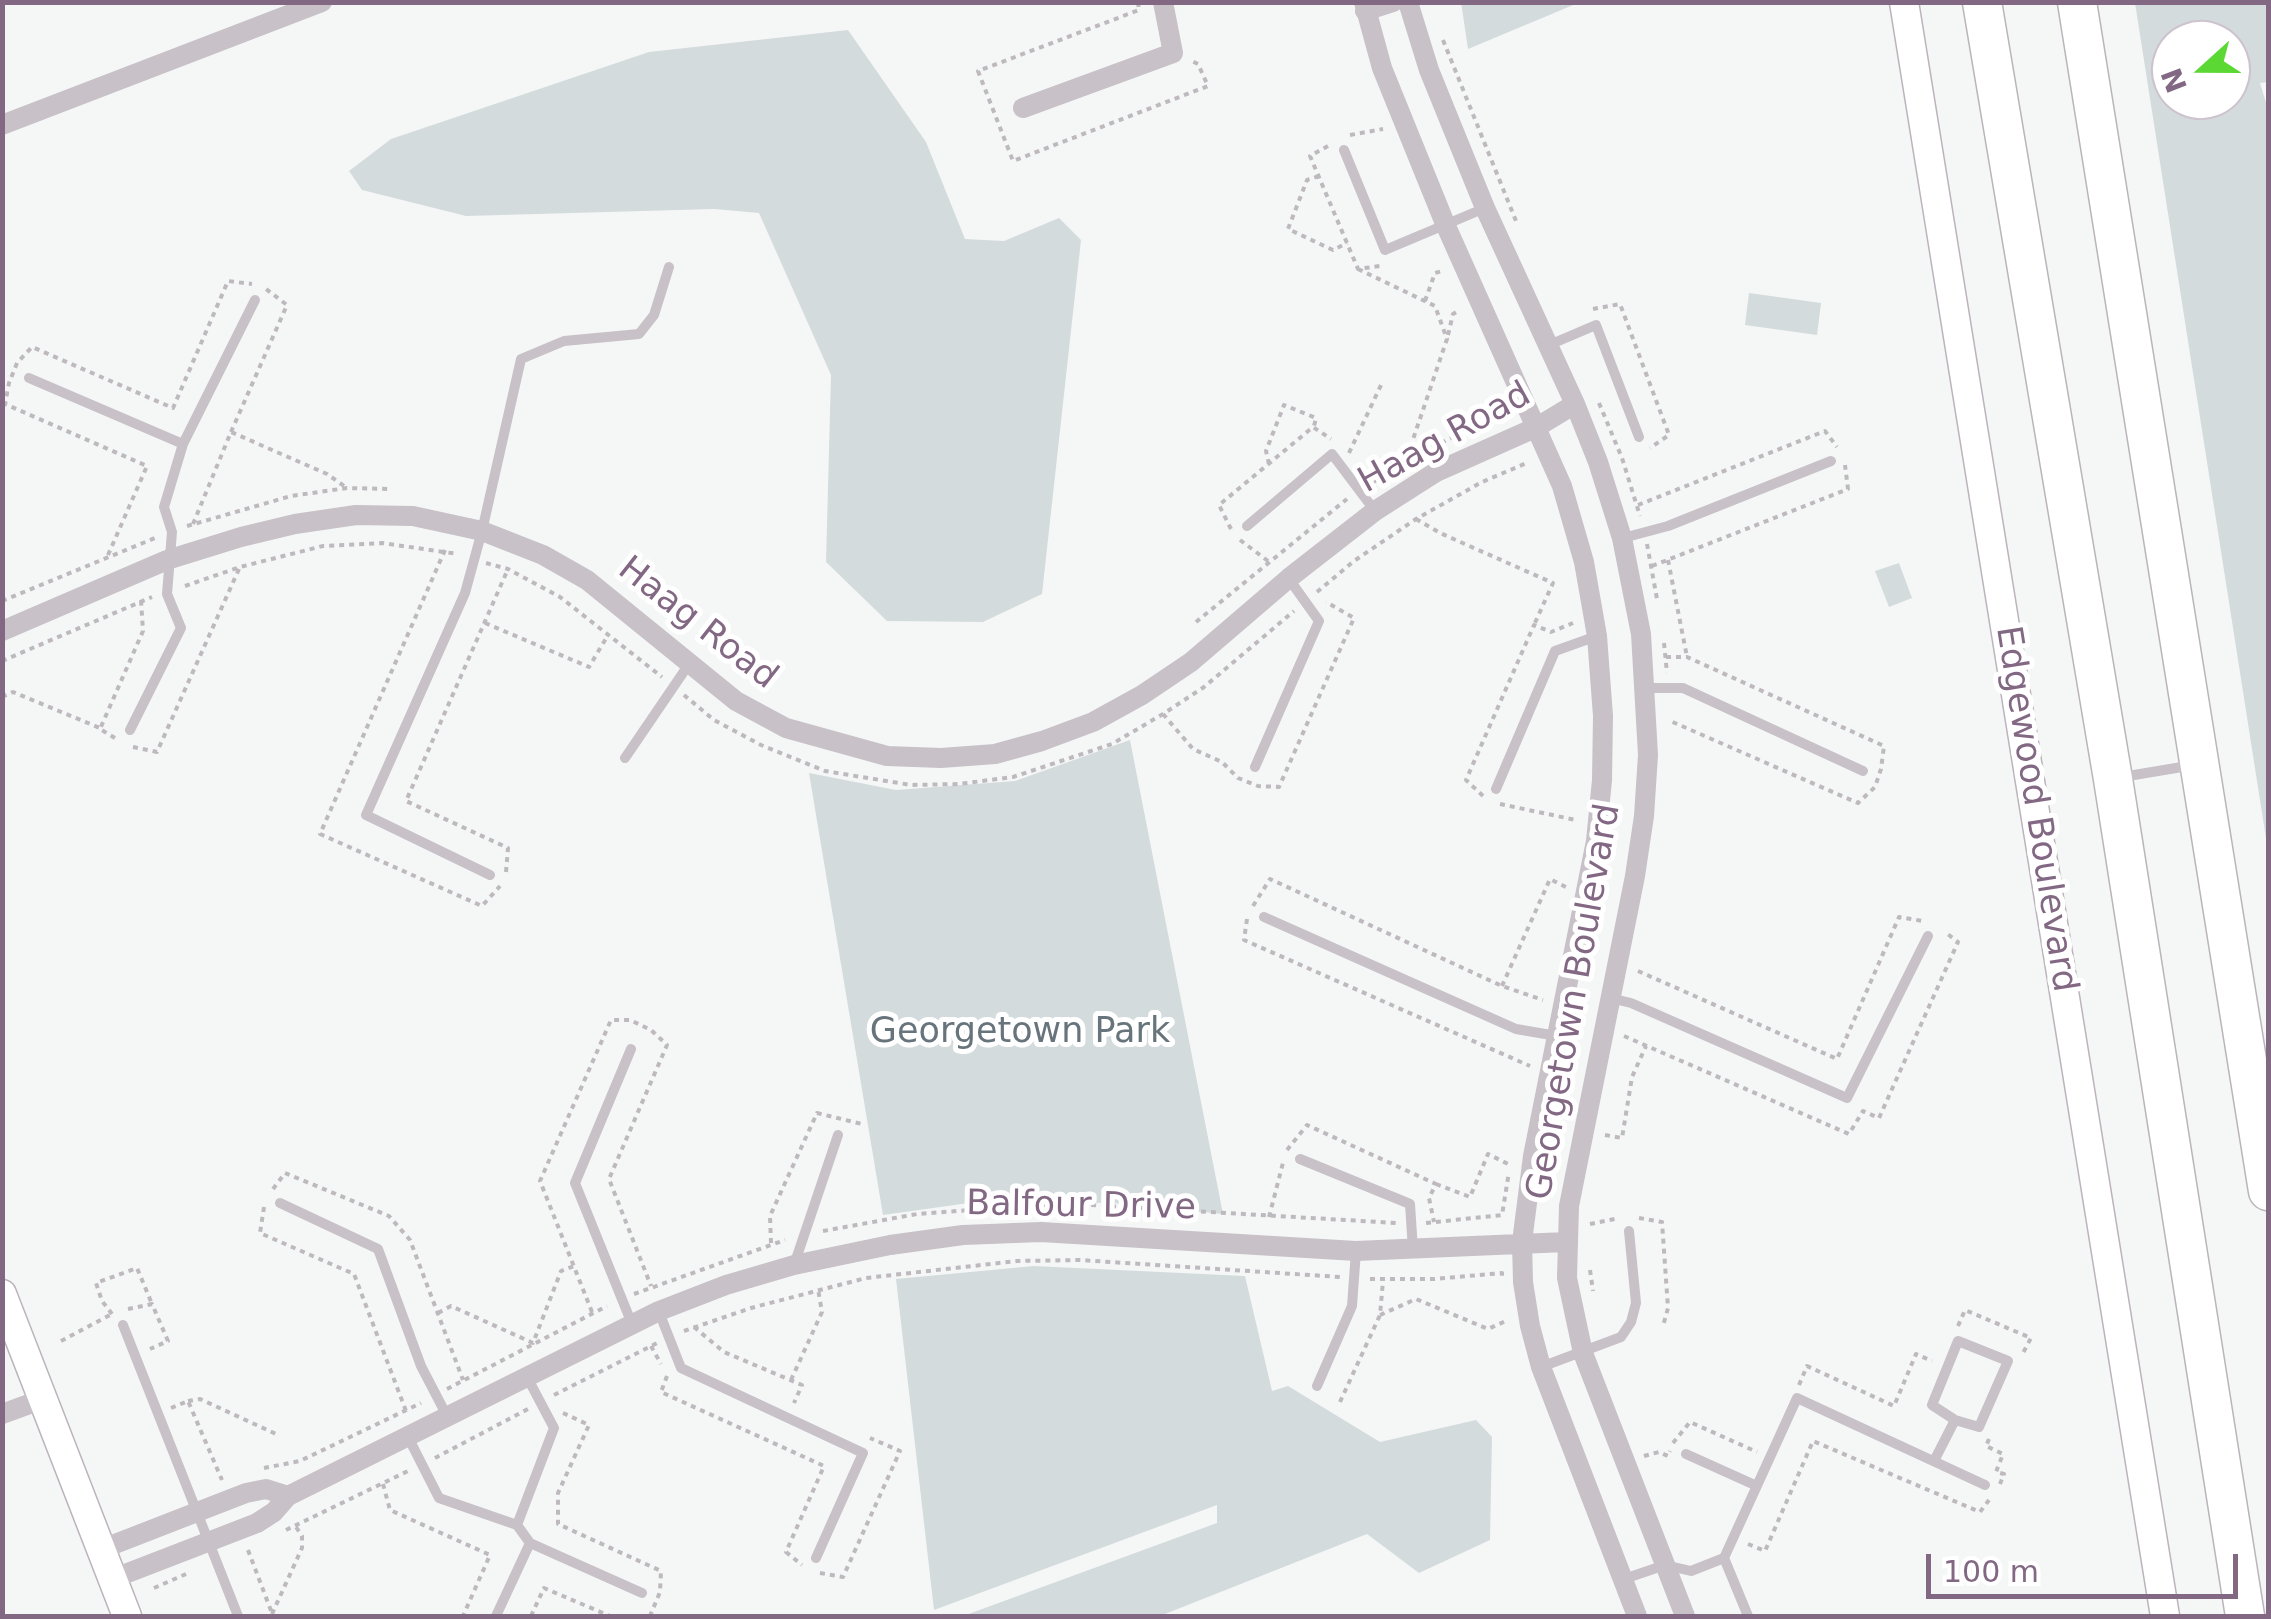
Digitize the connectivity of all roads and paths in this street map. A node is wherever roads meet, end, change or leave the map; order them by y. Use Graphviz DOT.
graph roads {
  1 [pos="322,2"];
  2 [pos="1164,2"];
  3 [pos="1393,2"];
  4 [pos="1408,2"];
  5 [pos="1904,2"];
  6 [pos="1982,2"];
  7 [pos="2077,2"];
  8 [pos="1364,7"];
  9 [pos="1023,108"];
  10 [pos="2,125"];
  11 [pos="1344,150"];
  12 [pos="1319,176"];
  13 [pos="1485,208"];
  14 [pos="1446,226"];
  15 [pos="1426,234"];
  16 [pos="1347,243"];
  17 [pos="669,267"];
  18 [pos="1358,269"];
  19 [pos="1442,271"];
  20 [pos="1448,284"];
  21 [pos="1454,297"];
  22 [pos="255,300"];
  23 [pos="1426,301"];
  24 [pos="1447,339"];
  25 [pos="1548,346"];
  26 [pos="29,378"];
  27 [pos="1382,384"];
  28 [pos="1501,401"];
  29 [pos="1576,404"];
  30 [pos="1537,427"];
  31 [pos="1314,428"];
  32 [pos="231,432"];
  33 [pos="1639,437"];
  34 [pos="183,444"];
  35 [pos="1348,458"];
  36 [pos="1406,460"];
  37 [pos="1530,462"];
  38 [pos="1832,462"];
  39 [pos="1269,464"];
  40 [pos="348,488"];
  41 [pos="1359,491"];
  42 [pos="1375,511"];
  43 [pos="1416,518"];
  44 [pos="194,524"];
  45 [pos="1247,526"];
  46 [pos="482,531"];
  47 [pos="1622,538"];
  48 [pos="445,550"];
  49 [pos="108,555"];
  50 [pos="474,559"];
  51 [pos="167,560"];
  52 [pos="1668,560"];
  53 [pos="508,570"];
  54 [pos="1288,578"];
  55 [pos="167,592"];
  56 [pos="1306,601"];
  57 [pos="1196,622"];
  58 [pos="485,623"];
  59 [pos="1573,623"];
  60 [pos="1534,625"];
  61 [pos="2,631"];
  62 [pos="609,634"];
  63 [pos="1597,636"];
  64 [pos="1576,644"];
  65 [pos="1688,657"];
  66 [pos="2,661"];
  67 [pos="689,664"];
  68 [pos="673,686"];
  69 [pos="1646,688"];
  70 [pos="2,697"];
  71 [pos="100,729"];
  72 [pos="130,730"];
  73 [pos="624,758"];
  74 [pos="2200,764"];
  75 [pos="1255,767"];
  76 [pos="1862,771"];
  77 [pos="2112,779"];
  78 [pos="1496,789"];
  79 [pos="1568,870"];
  80 [pos="490,875"];
  81 [pos="1264,917"];
  82 [pos="1931,922"];
  83 [pos="1944,932"];
  84 [pos="1928,936"];
  85 [pos="1638,971"];
  86 [pos="1502,986"];
  87 [pos="1610,998"];
  88 [pos="1546,1034"];
  89 [pos="1624,1036"];
  90 [pos="1646,1046"];
  91 [pos="631,1049"];
  92 [pos="1530,1066"];
  93 [pos="862,1124"];
  94 [pos="838,1135"];
  95 [pos="1605,1135"];
  96 [pos="1300,1159"];
  97 [pos="1436,1184"];
  98 [pos="2268,1191"];
  99 [pos="280,1203"];
  100 [pos="1620,1218"];
  101 [pos="1640,1218"];
  102 [pos="1411,1223"];
  103 [pos="1590,1224"];
  104 [pos="1629,1231"];
  105 [pos="804,1235"];
  106 [pos="1522,1242"];
  107 [pos="1566,1242"];
  108 [pos="772,1243"];
  109 [pos="1356,1251"];
  110 [pos="1413,1251"];
  111 [pos="794,1265"];
  112 [pos="574,1266"];
  113 [pos="1354,1278"];
  114 [pos="1382,1280"];
  115 [pos="818,1289"];
  116 [pos="1504,1289"];
  117 [pos="2,1294"];
  118 [pos="622,1299"];
  119 [pos="152,1304"];
  120 [pos="1506,1304"];
  121 [pos="659,1311"];
  122 [pos="112,1314"];
  123 [pos="438,1314"];
  124 [pos="1380,1315"];
  125 [pos="1508,1320"];
  126 [pos="632,1324"];
  127 [pos="123,1325"];
  128 [pos="1663,1326"];
  129 [pos="694,1327"];
  130 [pos="1511,1336"];
  131 [pos="670,1338"];
  132 [pos="533,1343"];
  133 [pos="651,1346"];
  134 [pos="1583,1353"];
  135 [pos="1542,1367"];
  136 [pos="528,1377"];
  137 [pos="463,1380"];
  138 [pos="790,1380"];
  139 [pos="1318,1386"];
  140 [pos="436,1395"];
  141 [pos="552,1396"];
  142 [pos="43,1399"];
  143 [pos="188,1401"];
  144 [pos="540,1402"];
  145 [pos="1340,1402"];
  146 [pos="794,1404"];
  147 [pos="406,1411"];
  148 [pos="2,1414"];
  149 [pos="159,1414"];
  150 [pos="449,1419"];
  151 [pos="1955,1420"];
  152 [pos="276,1434"];
  153 [pos="865,1436"];
  154 [pos="409,1438"];
  155 [pos="1686,1454"];
  156 [pos="1934,1462"];
  157 [pos="422,1464"];
  158 [pos="252,1472"];
  159 [pos="237,1476"];
  160 [pos="383,1484"];
  161 [pos="1985,1485"];
  162 [pos="1757,1486"];
  163 [pos="288,1496"];
  164 [pos="199,1512"];
  165 [pos="295,1525"];
  166 [pos="517,1526"];
  167 [pos="279,1534"];
  168 [pos="210,1540"];
  169 [pos="530,1542"];
  170 [pos="263,1544"];
  171 [pos="102,1550"];
  172 [pos="816,1558"];
  173 [pos="1724,1558"];
  174 [pos="218,1561"];
  175 [pos="1665,1564"];
  176 [pos="112,1579"];
  177 [pos="1623,1580"];
  178 [pos="154,1588"];
  179 [pos="642,1594"];
  180 [pos="272,1615"];
  181 [pos="126,1616"];
  182 [pos="238,1616"];
  183 [pos="462,1616"];
  184 [pos="496,1616"];
  185 [pos="532,1616"];
  186 [pos="610,1616"];
  187 [pos="650,1616"];
  188 [pos="1637,1616"];
  189 [pos="1685,1616"];
  190 [pos="1748,1616"];
  191 [pos="2165,1616"];
  192 [pos="2244,1616"];
  1 -- 10 [label="street"];
  2 -- 9 [label="street"];
  3 -- 8 [label="street"];
  4 -- 13 [label="street, Georgetown Boulevard"];
  5 -- 191 [label="street, Edgewood Boulevard"];
  6 -- 77 [label="highway"];
  7 -- 74 [label="highway"];
  8 -- 14 [label="street, Georgetown Boulevard"];
  11 -- 15 [label="lane"];
  12 -- 16 [label="path"];
  13 -- 14 [label="lane"];
  13 -- 25 [label="street, Georgetown Boulevard"];
  14 -- 15 [label="lane"];
  14 -- 30 [label="street, Georgetown Boulevard"];
  15 -- 19 [label="path"];
  17 -- 46 [label="lane"];
  18 -- 23 [label="path"];
  19 -- 20 [label="path"];
  19 -- 23 [label="path"];
  21 -- 24 [label="path"];
  22 -- 34 [label="lane"];
  23 -- 24 [label="path"];
  24 -- 36 [label="path"];
  25 -- 29 [label="street, Georgetown Boulevard"];
  25 -- 33 [label="lane"];
  26 -- 34 [label="lane"];
  27 -- 35 [label="path"];
  28 -- 36 [label="path"];
  29 -- 30 [label="street, Haag Road"];
  29 -- 47 [label="street, Georgetown Boulevard"];
  30 -- 42 [label="street, Haag Road"];
  30 -- 63 [label="street, Georgetown Boulevard"];
  31 -- 39 [label="path"];
  32 -- 40 [label="path"];
  32 -- 44 [label="path"];
  32 -- 49 [label="path"];
  34 -- 51 [label="lane"];
  36 -- 41 [label="path"];
  37 -- 43 [label="path"];
  38 -- 47 [label="lane"];
  41 -- 42 [label="lane"];
  41 -- 45 [label="lane"];
  41 -- 57 [label="path"];
  42 -- 54 [label="street, Haag Road"];
  43 -- 56 [label="path"];
  43 -- 60 [label="path"];
  46 -- 50 [label="lane"];
  46 -- 51 [label="street, Haag Road"];
  46 -- 67 [label="street, Haag Road"];
  47 -- 69 [label="street, Georgetown Boulevard"];
  48 -- 50 [label="path"];
  48 -- 55 [label="path"];
  48 -- 58 [label="path"];
  50 -- 53 [label="path"];
  50 -- 80 [label="lane"];
  51 -- 55 [label="lane"];
  51 -- 61 [label="street, Haag Road"];
  52 -- 65 [label="path"];
  53 -- 58 [label="path"];
  53 -- 62 [label="path"];
  54 -- 56 [label="lane"];
  54 -- 67 [label="street, Haag Road"];
  55 -- 66 [label="path"];
  55 -- 72 [label="lane"];
  56 -- 68 [label="path"];
  56 -- 75 [label="lane"];
  58 -- 62 [label="path"];
  59 -- 64 [label="path"];
  62 -- 68 [label="path"];
  63 -- 64 [label="lane"];
  63 -- 88 [label="street, Georgetown Boulevard"];
  64 -- 78 [label="lane"];
  67 -- 68 [label="lane"];
  68 -- 73 [label="lane"];
  69 -- 76 [label="lane"];
  69 -- 87 [label="street, Georgetown Boulevard"];
  70 -- 71 [label="path"];
  74 -- 77 [label="lane"];
  74 -- 98 [label="highway"];
  77 -- 192 [label="highway"];
  79 -- 86 [label="path"];
  81 -- 88 [label="lane"];
  82 -- 85 [label="path"];
  83 -- 90 [label="path"];
  84 -- 87 [label="lane"];
  87 -- 107 [label="street, Georgetown Boulevard"];
  88 -- 92 [label="path"];
  88 -- 106 [label="street, Georgetown Boulevard"];
  89 -- 90 [label="path"];
  90 -- 95 [label="path"];
  91 -- 118 [label="lane"];
  93 -- 108 [label="path"];
  94 -- 105 [label="lane"];
  96 -- 102 [label="lane"];
  97 -- 102 [label="path"];
  99 -- 140 [label="lane"];
  100 -- 103 [label="path"];
  101 -- 128 [label="path"];
  102 -- 105 [label="path"];
  102 -- 110 [label="lane"];
  104 -- 134 [label="lane"];
  105 -- 108 [label="path"];
  105 -- 111 [label="lane"];
  106 -- 107 [label="street, Balfour Drive"];
  106 -- 110 [label="street, Balfour Drive"];
  106 -- 135 [label="street, Georgetown Boulevard"];
  107 -- 134 [label="street, Georgetown Boulevard"];
  108 -- 118 [label="path"];
  109 -- 110 [label="street, Balfour Drive"];
  109 -- 111 [label="street, Balfour Drive"];
  109 -- 113 [label="lane"];
  111 -- 121 [label="street, Balfour Drive"];
  112 -- 132 [label="path"];
  113 -- 114 [label="path"];
  113 -- 115 [label="path"];
  113 -- 139 [label="lane"];
  114 -- 116 [label="path"];
  114 -- 124 [label="path"];
  115 -- 129 [label="path"];
  115 -- 138 [label="path"];
  117 -- 142 [label="street"];
  118 -- 126 [label="lane"];
  118 -- 132 [label="path"];
  119 -- 122 [label="path"];
  120 -- 125 [label="path"];
  121 -- 126 [label="street, Balfour Drive"];
  121 -- 131 [label="lane"];
  123 -- 132 [label="path"];
  123 -- 137 [label="path"];
  123 -- 147 [label="path"];
  124 -- 125 [label="path"];
  124 -- 145 [label="path"];
  125 -- 130 [label="path"];
  126 -- 136 [label="street, Balfour Drive"];
  127 -- 149 [label="lane"];
  129 -- 131 [label="path"];
  129 -- 138 [label="path"];
  131 -- 133 [label="path"];
  131 -- 172 [label="lane"];
  132 -- 137 [label="path"];
  133 -- 141 [label="path"];
  133 -- 153 [label="path"];
  134 -- 135 [label="lane"];
  134 -- 175 [label="street, Georgetown Boulevard"];
  135 -- 177 [label="street, Georgetown Boulevard"];
  136 -- 144 [label="lane"];
  136 -- 150 [label="street, Balfour Drive"];
  137 -- 140 [label="path"];
  138 -- 146 [label="path"];
  140 -- 147 [label="path"];
  140 -- 150 [label="lane"];
  141 -- 144 [label="path"];
  141 -- 187 [label="path"];
  142 -- 148 [label="street"];
  142 -- 171 [label="street"];
  143 -- 149 [label="path"];
  143 -- 152 [label="path"];
  143 -- 159 [label="path"];
  144 -- 157 [label="path"];
  144 -- 166 [label="lane"];
  147 -- 158 [label="path"];
  149 -- 164 [label="lane"];
  150 -- 154 [label="street, Balfour Drive"];
  151 -- 151 [label="lane"];
  151 -- 156 [label="lane"];
  154 -- 157 [label="lane"];
  154 -- 163 [label="street, Balfour Drive"];
  155 -- 162 [label="lane"];
  156 -- 161 [label="lane"];
  156 -- 162 [label="lane"];
  157 -- 160 [label="path"];
  157 -- 166 [label="lane"];
  160 -- 165 [label="path"];
  160 -- 183 [label="path"];
  162 -- 173 [label="lane"];
  163 -- 164 [label="street, Balfour Drive"];
  163 -- 168 [label="street, Balfour Drive"];
  164 -- 168 [label="lane"];
  164 -- 171 [label="street, Balfour Drive"];
  165 -- 167 [label="path"];
  165 -- 180 [label="path"];
  166 -- 169 [label="lane"];
  168 -- 174 [label="lane"];
  168 -- 176 [label="street, Balfour Drive"];
  169 -- 179 [label="lane"];
  169 -- 184 [label="lane"];
  170 -- 180 [label="path"];
  171 -- 176 [label="street"];
  173 -- 175 [label="lane"];
  173 -- 190 [label="lane"];
  174 -- 178 [label="path"];
  174 -- 182 [label="lane"];
  175 -- 177 [label="lane"];
  175 -- 189 [label="street, Georgetown Boulevard"];
  176 -- 181 [label="street"];
  177 -- 188 [label="street, Georgetown Boulevard"];
  185 -- 186 [label="path"];
}
